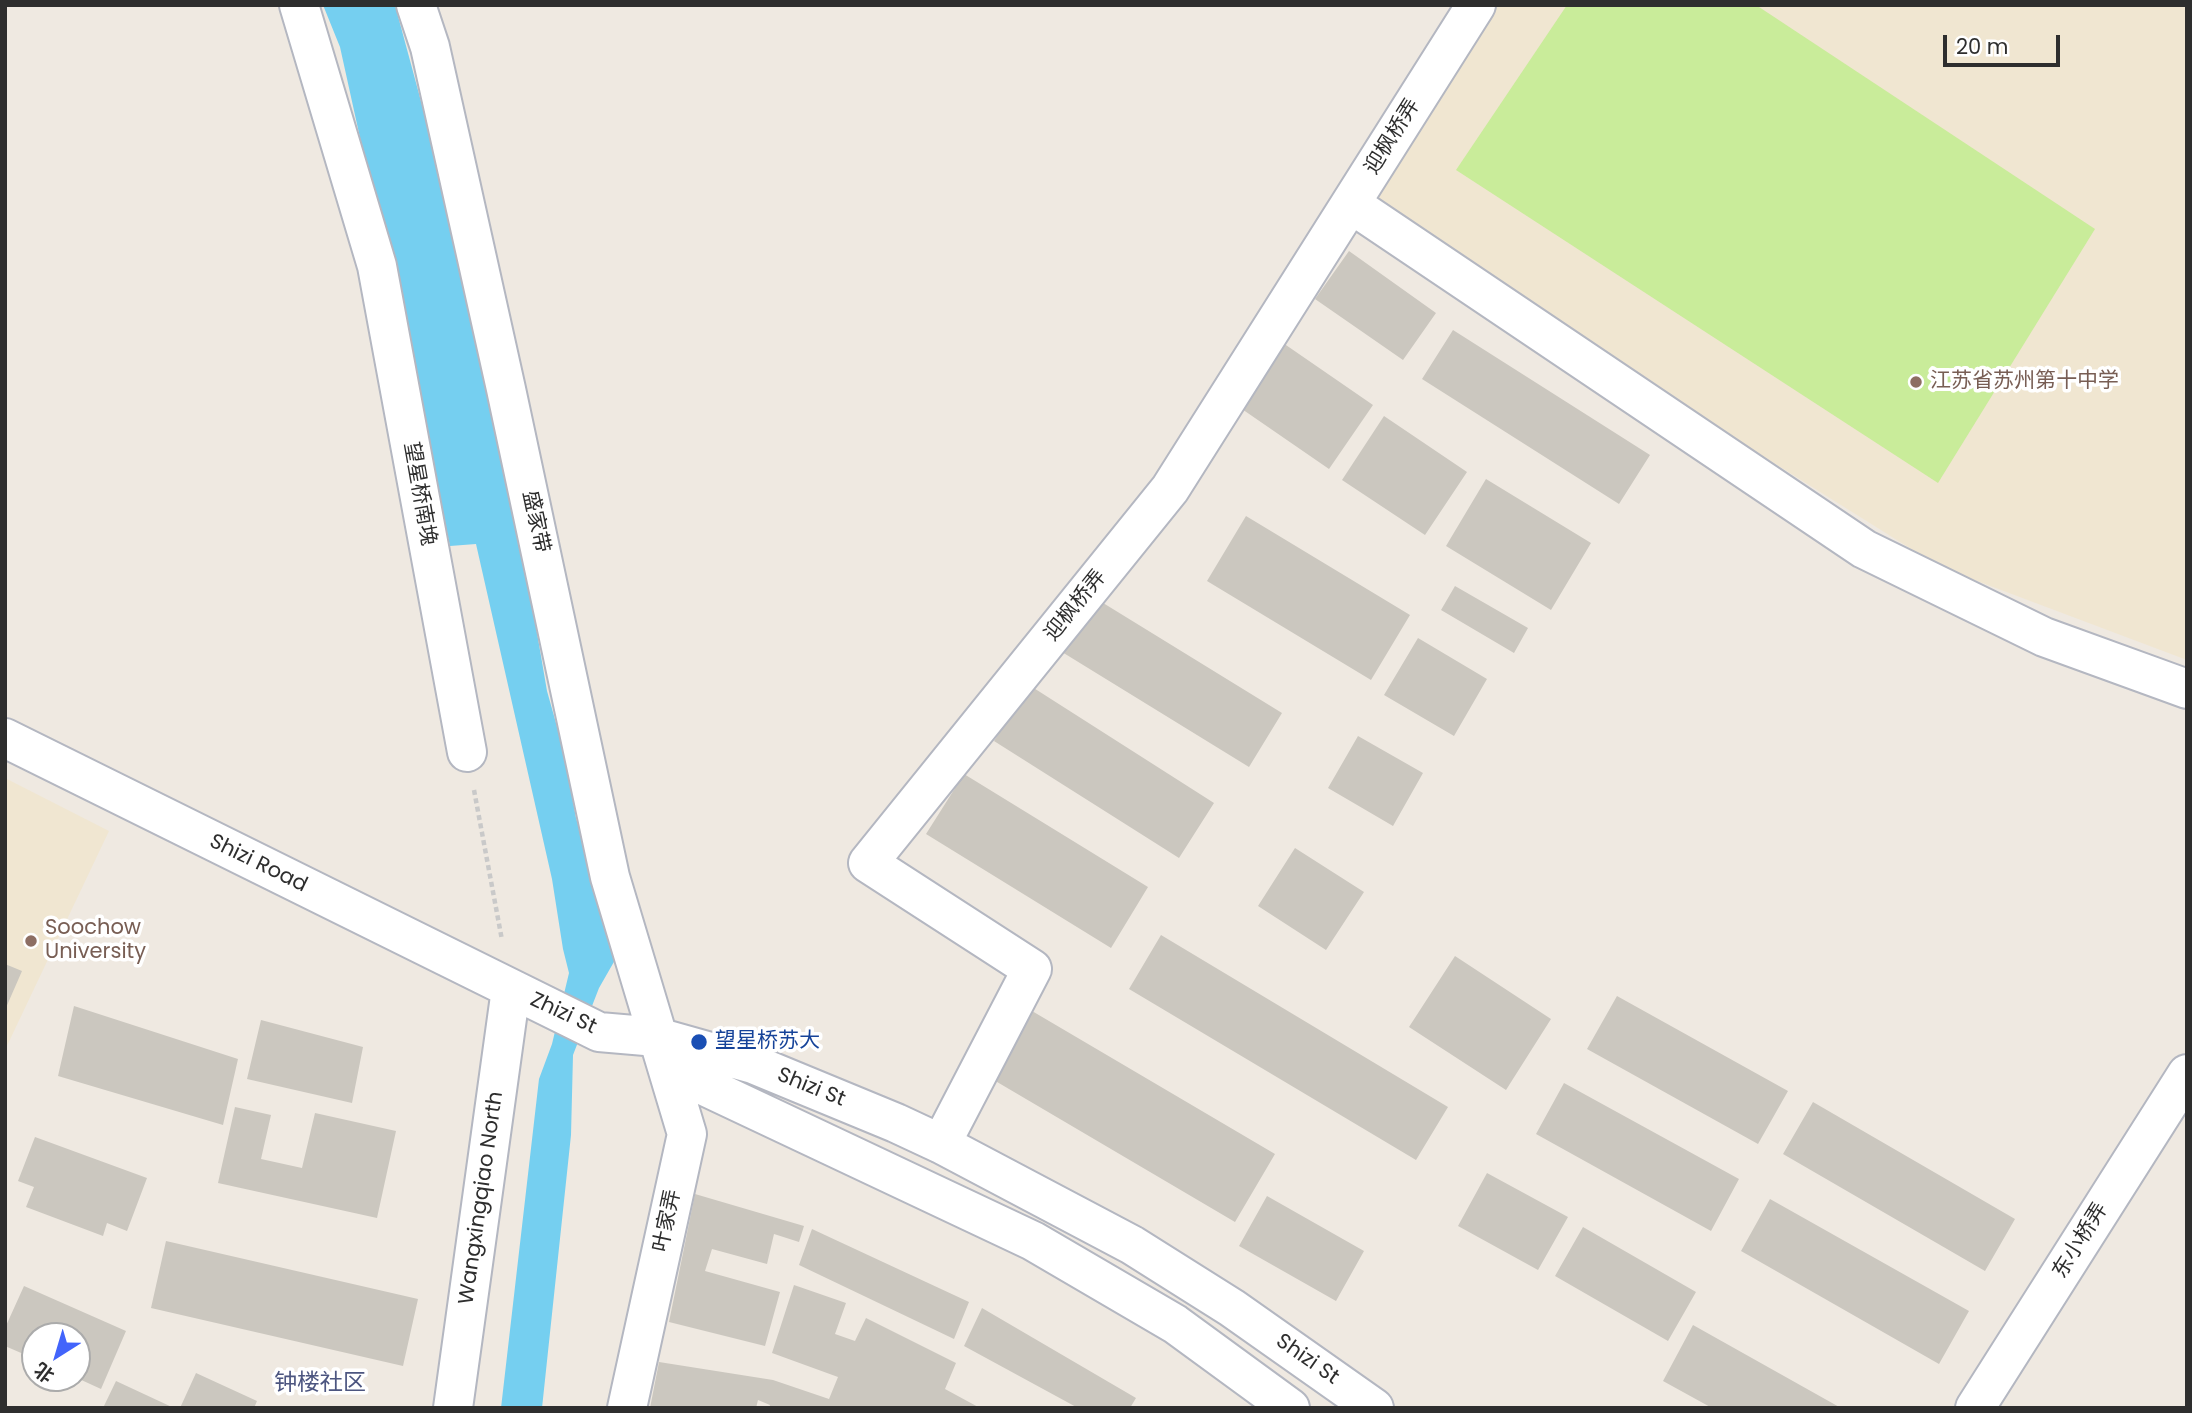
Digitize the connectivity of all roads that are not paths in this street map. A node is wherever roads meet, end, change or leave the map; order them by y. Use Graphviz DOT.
graph roads {
  1 [pos="299,5"];
  2 [pos="416,5"];
  3 [pos="1476,5"];
  4 [pos="1351,204"];
  5 [pos="2187,689"];
  6 [pos="5,738"];
  7 [pos="467,752"];
  8 [pos="526,997"];
  9 [pos="657,1037"];
  10 [pos="2187,1074"];
  11 [pos="941,1144"];
  12 [pos="453,1408"];
  13 [pos="628,1408"];
  14 [pos="1290,1408"];
  15 [pos="1374,1408"];
  16 [pos="1975,1408"];
  1 -- 7 [label="street, 望星桥南堍"];
  2 -- 9 [label="street, 盛家带"];
  3 -- 4 [label="street, 迎枫桥弄"];
  4 -- 5 [label="street"];
  4 -- 11 [label="street, 迎枫桥弄"];
  6 -- 8 [label="street, Shizi Road"];
  8 -- 9 [label="street, Zhizi St"];
  8 -- 12 [label="street, Wangxingqiao North"];
  9 -- 11 [label="street, Shizi St"];
  9 -- 13 [label="street, 叶家弄"];
  9 -- 14 [label="street, Shizi St"];
  10 -- 16 [label="street, 东小桥弄"];
  11 -- 15 [label="street, Shizi St"];
}
